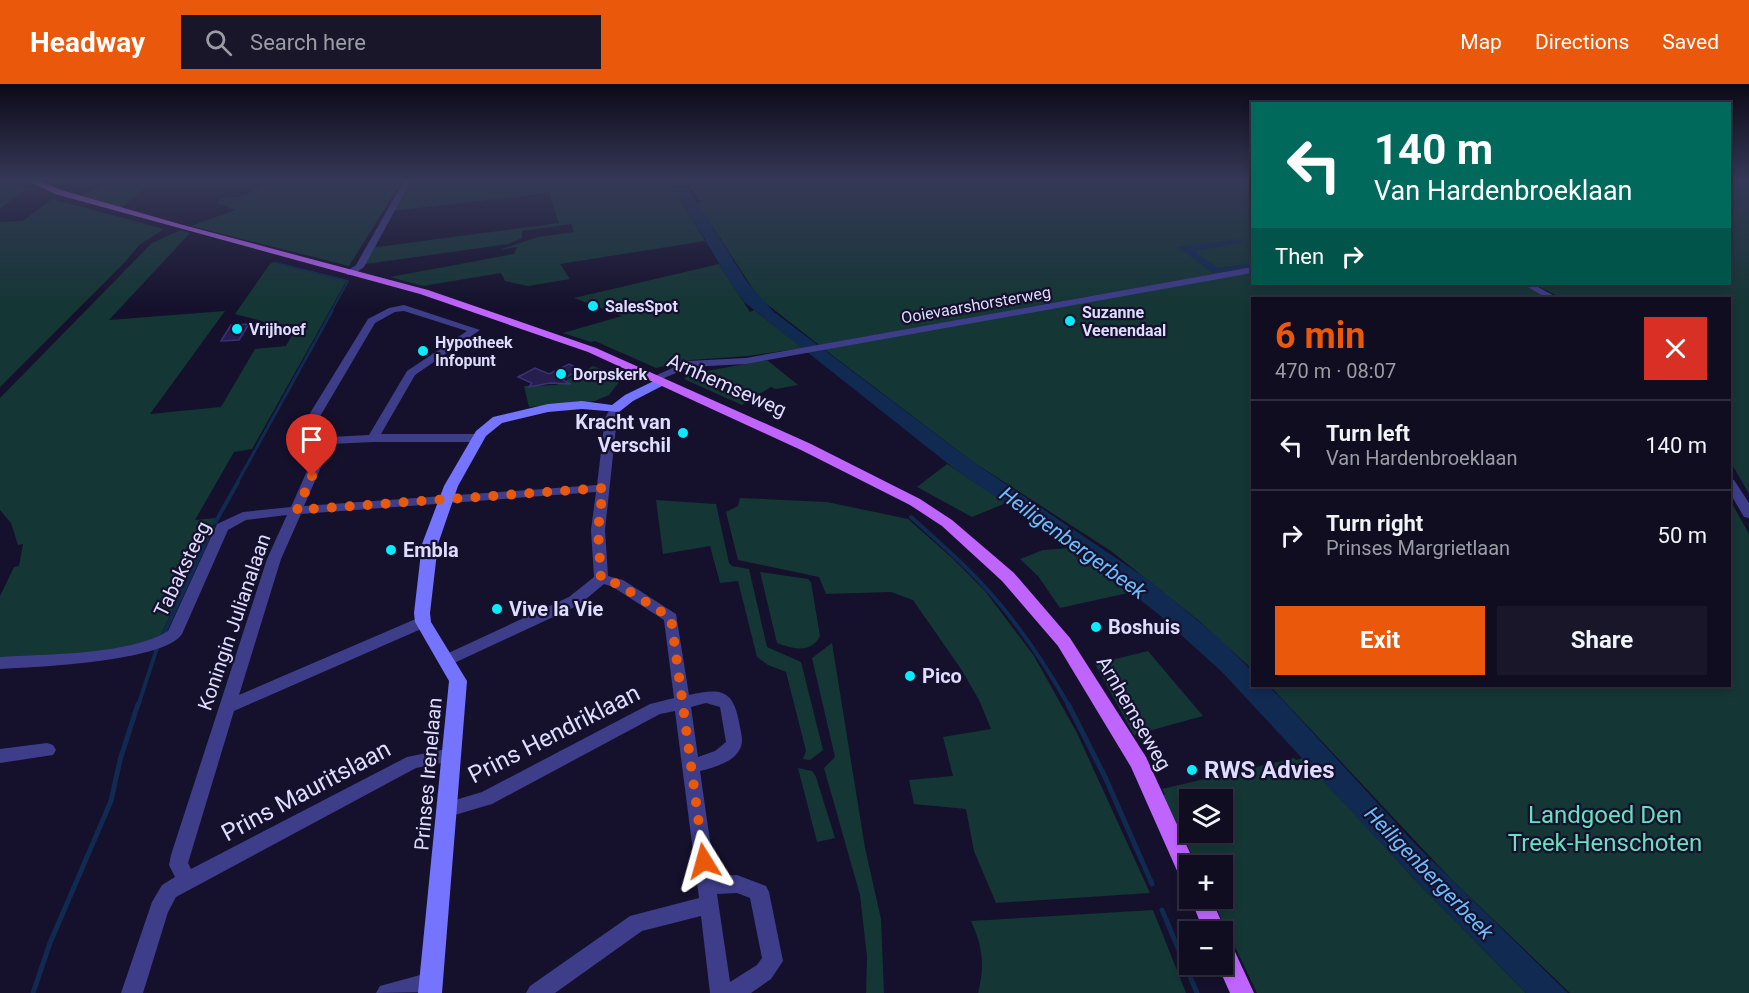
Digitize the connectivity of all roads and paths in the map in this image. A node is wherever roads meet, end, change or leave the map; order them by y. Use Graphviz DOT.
graph roads {
  1 [pos="160,221"];
  2 [pos="385,221"];
  3 [pos="1251,270"];
  4 [pos="350,273"];
  5 [pos="1529,285"];
  6 [pos="1551,297"];
  7 [pos="656,380"];
  8 [pos="615,409"];
  9 [pos="373,438"];
  10 [pos="478,438"];
  11 [pos="327,441"];
  12 [pos="1731,485"];
  13 [pos="603,488"];
  14 [pos="446,500"];
  15 [pos="297,510"];
  16 [pos="1749,514"];
  17 [pos="601,579"];
  18 [pos="423,622"];
  19 [pos="447,660"];
  20 [pos="0,663"];
  21 [pos="682,701"];
  22 [pos="227,707"];
  23 [pos="47,750"];
  24 [pos="451,754"];
  25 [pos="0,756"];
  26 [pos="691,766"];
  27 [pos="448,808"];
  28 [pos="1181,855"];
  29 [pos="188,880"];
  30 [pos="708,895"];
  31 [pos="1233,973"];
  32 [pos="430,988"];
  33 [pos="132,993"];
  34 [pos="387,993"];
  35 [pos="537,993"];
  36 [pos="721,993"];
  37 [pos="732,993"];
  38 [pos="1242,993"];
  1 -- 4 [label="main road, Arnhemseweg"];
  2 -- 4 [label="street"];
  3 -- 7 [label="street, Ooievaarshorsterweg"];
  4 -- 7 [label="main road, Arnhemseweg"];
  5 -- 6 [label="street"];
  7 -- 8 [label="street"];
  7 -- 28 [label="main road, Arnhemseweg"];
  8 -- 10 [label="street"];
  8 -- 13 [label="street"];
  9 -- 10 [label="street"];
  9 -- 11 [label="street"];
  9 -- 11 [label="street"];
  10 -- 14 [label="street"];
  11 -- 15 [label="street, Koningin Julianalaan"];
  12 -- 16 [label="street"];
  13 -- 14 [label="street"];
  13 -- 17 [label="street"];
  14 -- 15 [label="street"];
  14 -- 18 [label="street"];
  15 -- 20 [label="street, Tabaksteeg"];
  15 -- 22 [label="street, Koningin Julianalaan"];
  17 -- 19 [label="street"];
  17 -- 21 [label="street"];
  18 -- 19 [label="street, Prinses Irenelaan"];
  18 -- 22 [label="street"];
  19 -- 24 [label="street, Prinses Irenelaan"];
  21 -- 26 [label="street"];
  21 -- 26 [label="street, Prins Hendriklaan"];
  21 -- 27 [label="street, Prins Hendriklaan"];
  22 -- 29 [label="street, Koningin Julianalaan"];
  23 -- 25 [label="street"];
  24 -- 27 [label="street, Prinses Irenelaan"];
  24 -- 29 [label="street, Prins Mauritslaan"];
  26 -- 30 [label="street"];
  27 -- 32 [label="street, Prinses Irenelaan"];
  29 -- 33 [label="street"];
  30 -- 35 [label="street"];
  30 -- 36 [label="street"];
  30 -- 37 [label="street"];
  31 -- 38 [label="main road"];
  32 -- 34 [label="street"];
}
